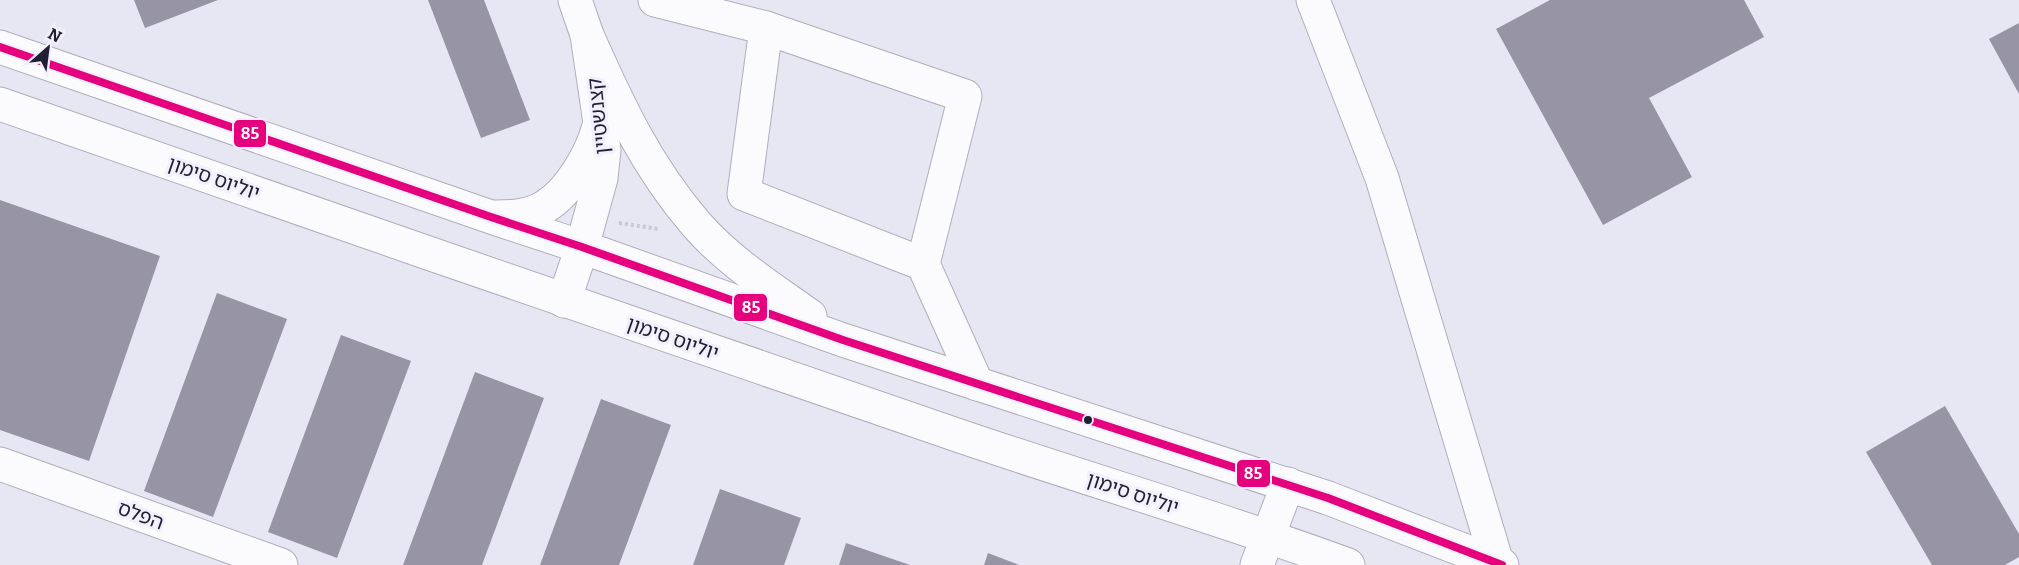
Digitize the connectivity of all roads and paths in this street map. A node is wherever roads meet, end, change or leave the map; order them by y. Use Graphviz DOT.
graph roads {
  1 [pos="575,0"];
  2 [pos="655,0"];
  3 [pos="1313,0"];
  4 [pos="766,28"];
  5 [pos="587,35"];
  6 [pos="0,47"];
  7 [pos="0,104"];
  8 [pos="601,119"];
  9 [pos="591,216"];
  10 [pos="490,217"];
  11 [pos="695,222"];
  12 [pos="582,247"];
  13 [pos="923,264"];
  14 [pos="564,301"];
  15 [pos="843,340"];
  16 [pos="977,384"];
  17 [pos="0,464"];
  18 [pos="1288,484"];
  19 [pos="1262,551"];
  20 [pos="1337,564"];
  21 [pos="1499,564"];
  22 [pos="281,565"];
  1 -- 5 [label="street, קצנשטיין"];
  2 -- 4 [label="street"];
  3 -- 21 [label="street"];
  4 -- 13 [label="street"];
  4 -- 13 [label="street"];
  5 -- 8 [label="street, קצנשטיין"];
  5 -- 11 [label="street"];
  6 -- 10 [label="street"];
  7 -- 14 [label="street, יוליוס סימון"];
  8 -- 9 [label="street, קצנשטיין"];
  8 -- 10 [label="street"];
  9 -- 11 [label="path"];
  9 -- 12 [label="street, קצנשטיין"];
  10 -- 12 [label="street"];
  11 -- 15 [label="street"];
  12 -- 14 [label="street, קצנשטיין"];
  12 -- 15 [label="street"];
  13 -- 16 [label="street"];
  14 -- 19 [label="street, יוליוס סימון"];
  15 -- 16 [label="street"];
  16 -- 18 [label="street"];
  17 -- 22 [label="street, הפלס"];
  18 -- 19 [label="street"];
  18 -- 21 [label="street"];
  19 -- 20 [label="street, יוליוס סימון"];
}
